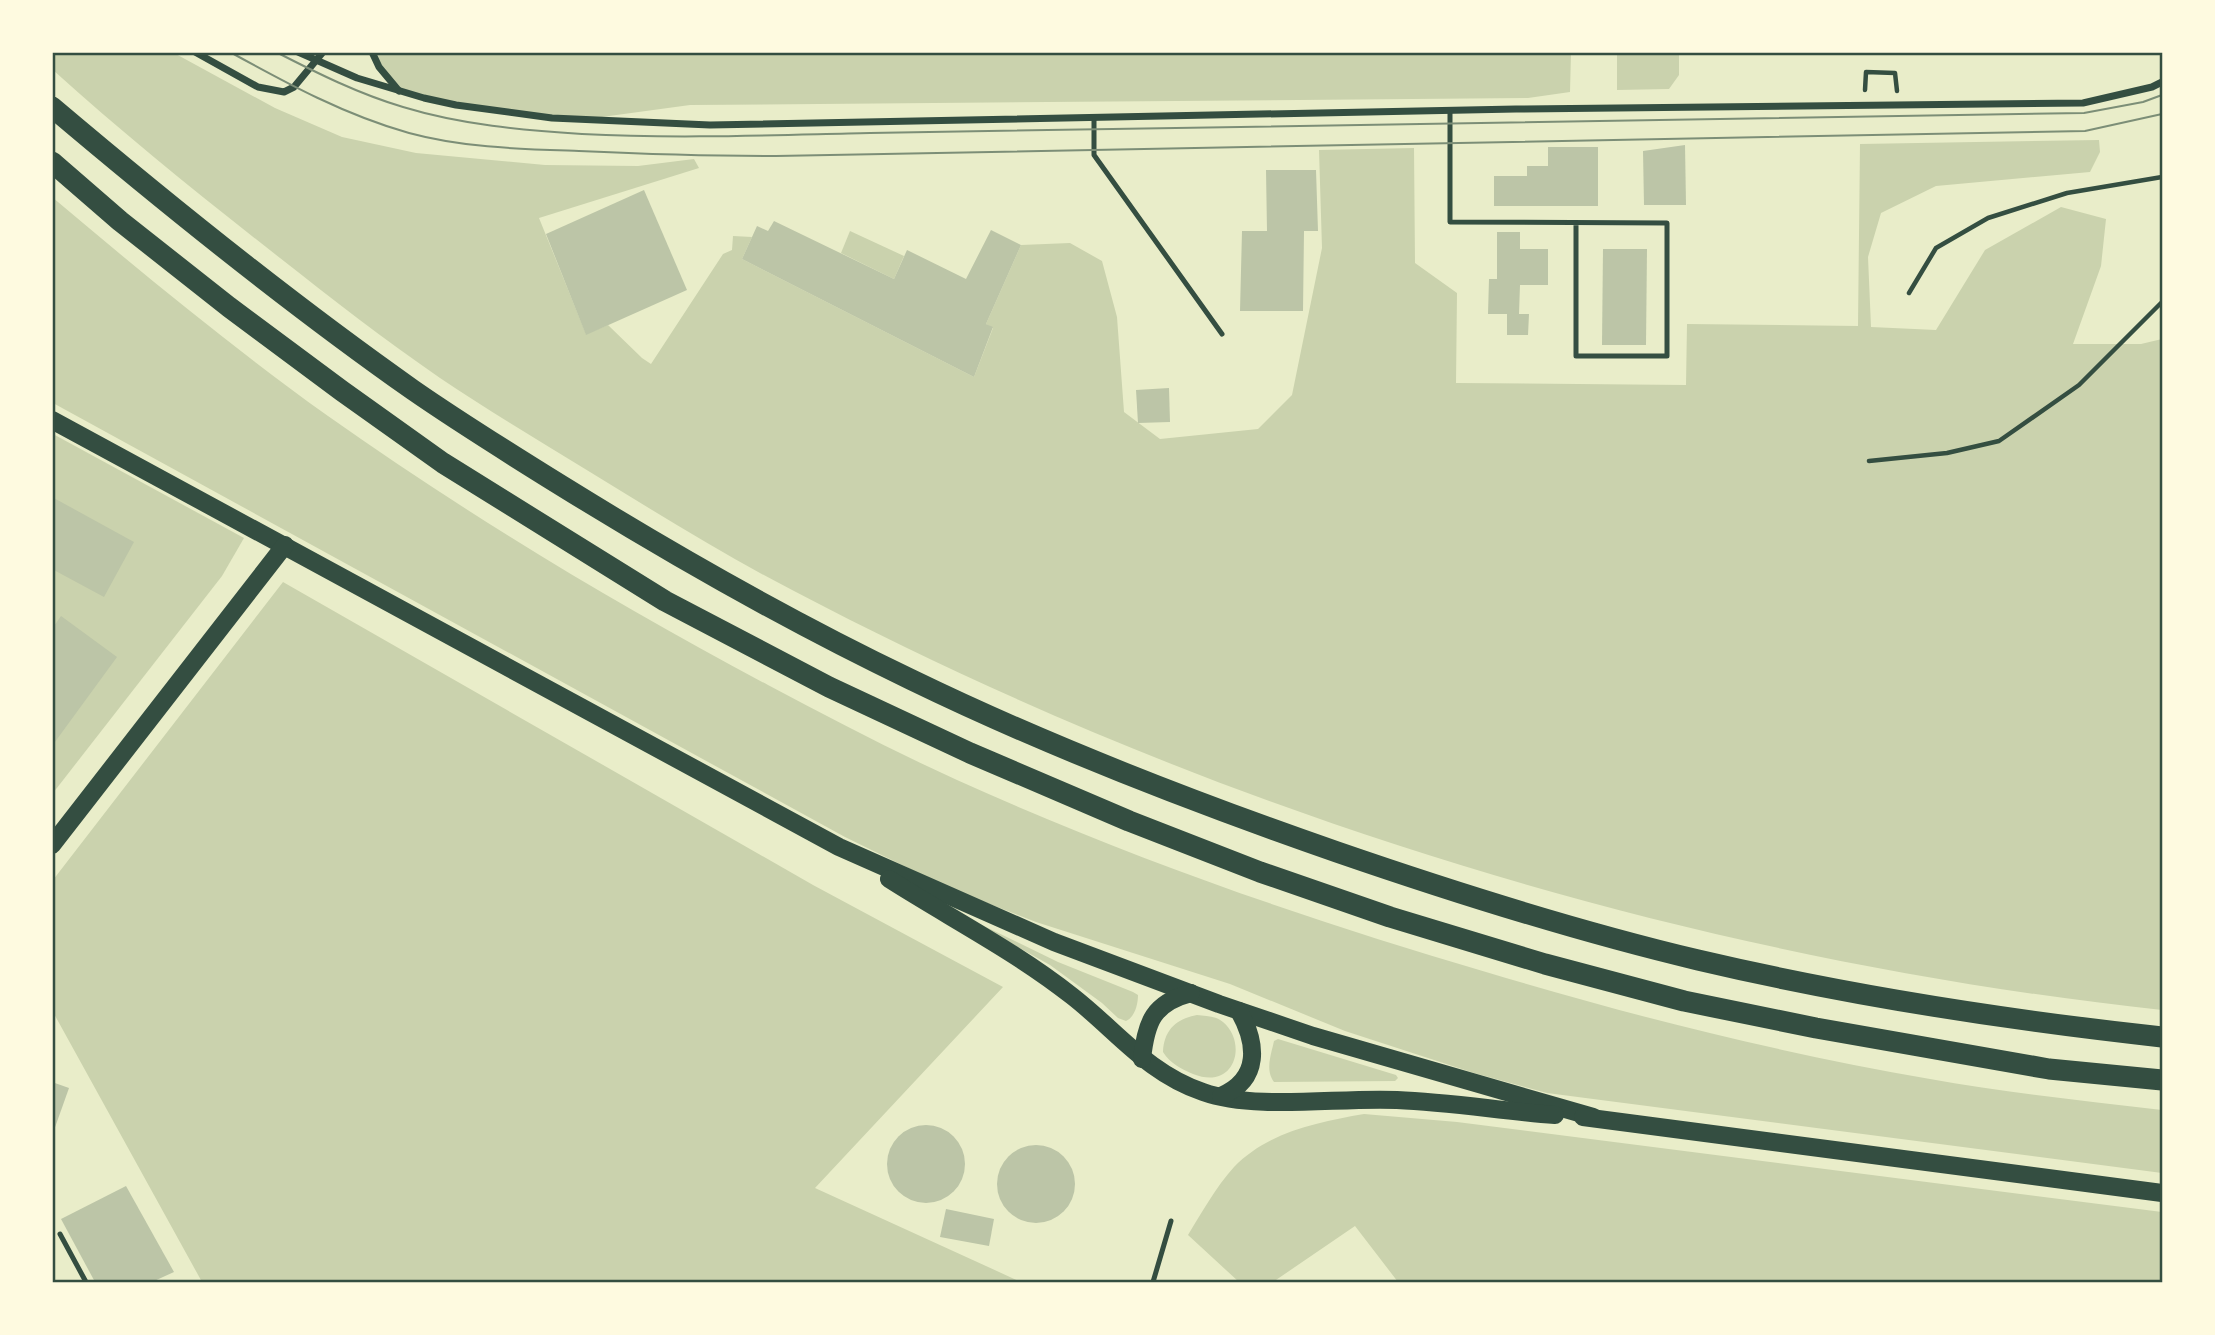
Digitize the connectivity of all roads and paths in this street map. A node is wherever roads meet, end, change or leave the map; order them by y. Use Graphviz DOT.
graph roads {
  1 [pos="195,52"];
  2 [pos="298,52"];
  3 [pos="323,52"];
  4 [pos="372,52"];
  5 [pos="315,60"];
  6 [pos="2162,82"];
  7 [pos="400,91"];
  8 [pos="1865,106"];
  9 [pos="1899,106"];
  10 [pos="52,107"];
  11 [pos="1450,111"];
  12 [pos="1094,117"];
  13 [pos="52,162"];
  14 [pos="2162,177"];
  15 [pos="1576,223"];
  16 [pos="1909,293"];
  17 [pos="2162,302"];
  18 [pos="1222,334"];
  19 [pos="52,420"];
  20 [pos="1870,461"];
  21 [pos="285,545"];
  22 [pos="52,845"];
  23 [pos="839,847"];
  24 [pos="1191,993"];
  25 [pos="1238,1011"];
  26 [pos="2162,1037"];
  27 [pos="1142,1059"];
  28 [pos="2162,1080"];
  29 [pos="1221,1096"];
  30 [pos="1593,1117"];
  31 [pos="2162,1193"];
  32 [pos="1171,1221"];
  33 [pos="60,1234"];
  34 [pos="86,1283"];
  35 [pos="1153,1283"];
  1 -- 5 [label="street"];
  2 -- 5 [label="street"];
  3 -- 5 [label="street"];
  4 -- 7 [label="street"];
  5 -- 7 [label="street"];
  6 -- 9 [label="street"];
  7 -- 12 [label="street"];
  8 -- 9 [label="street"];
  8 -- 9 [label="path"];
  8 -- 11 [label="street"];
  10 -- 26 [label="highway"];
  11 -- 12 [label="street"];
  11 -- 15 [label="lane"];
  12 -- 18 [label="lane"];
  13 -- 28 [label="highway"];
  14 -- 16 [label="path"];
  15 -- 15 [label="lane"];
  17 -- 20 [label="path"];
  19 -- 21 [label="main road"];
  21 -- 22 [label="main road"];
  21 -- 23 [label="main road"];
  23 -- 24 [label="main road"];
  23 -- 27 [label="main road"];
  24 -- 25 [label="main road"];
  24 -- 27 [label="main road"];
  25 -- 29 [label="main road"];
  25 -- 30 [label="main road"];
  27 -- 29 [label="main road"];
  29 -- 30 [label="main road"];
  30 -- 31 [label="main road"];
  32 -- 35 [label="lane"];
  33 -- 34 [label="lane"];
}
